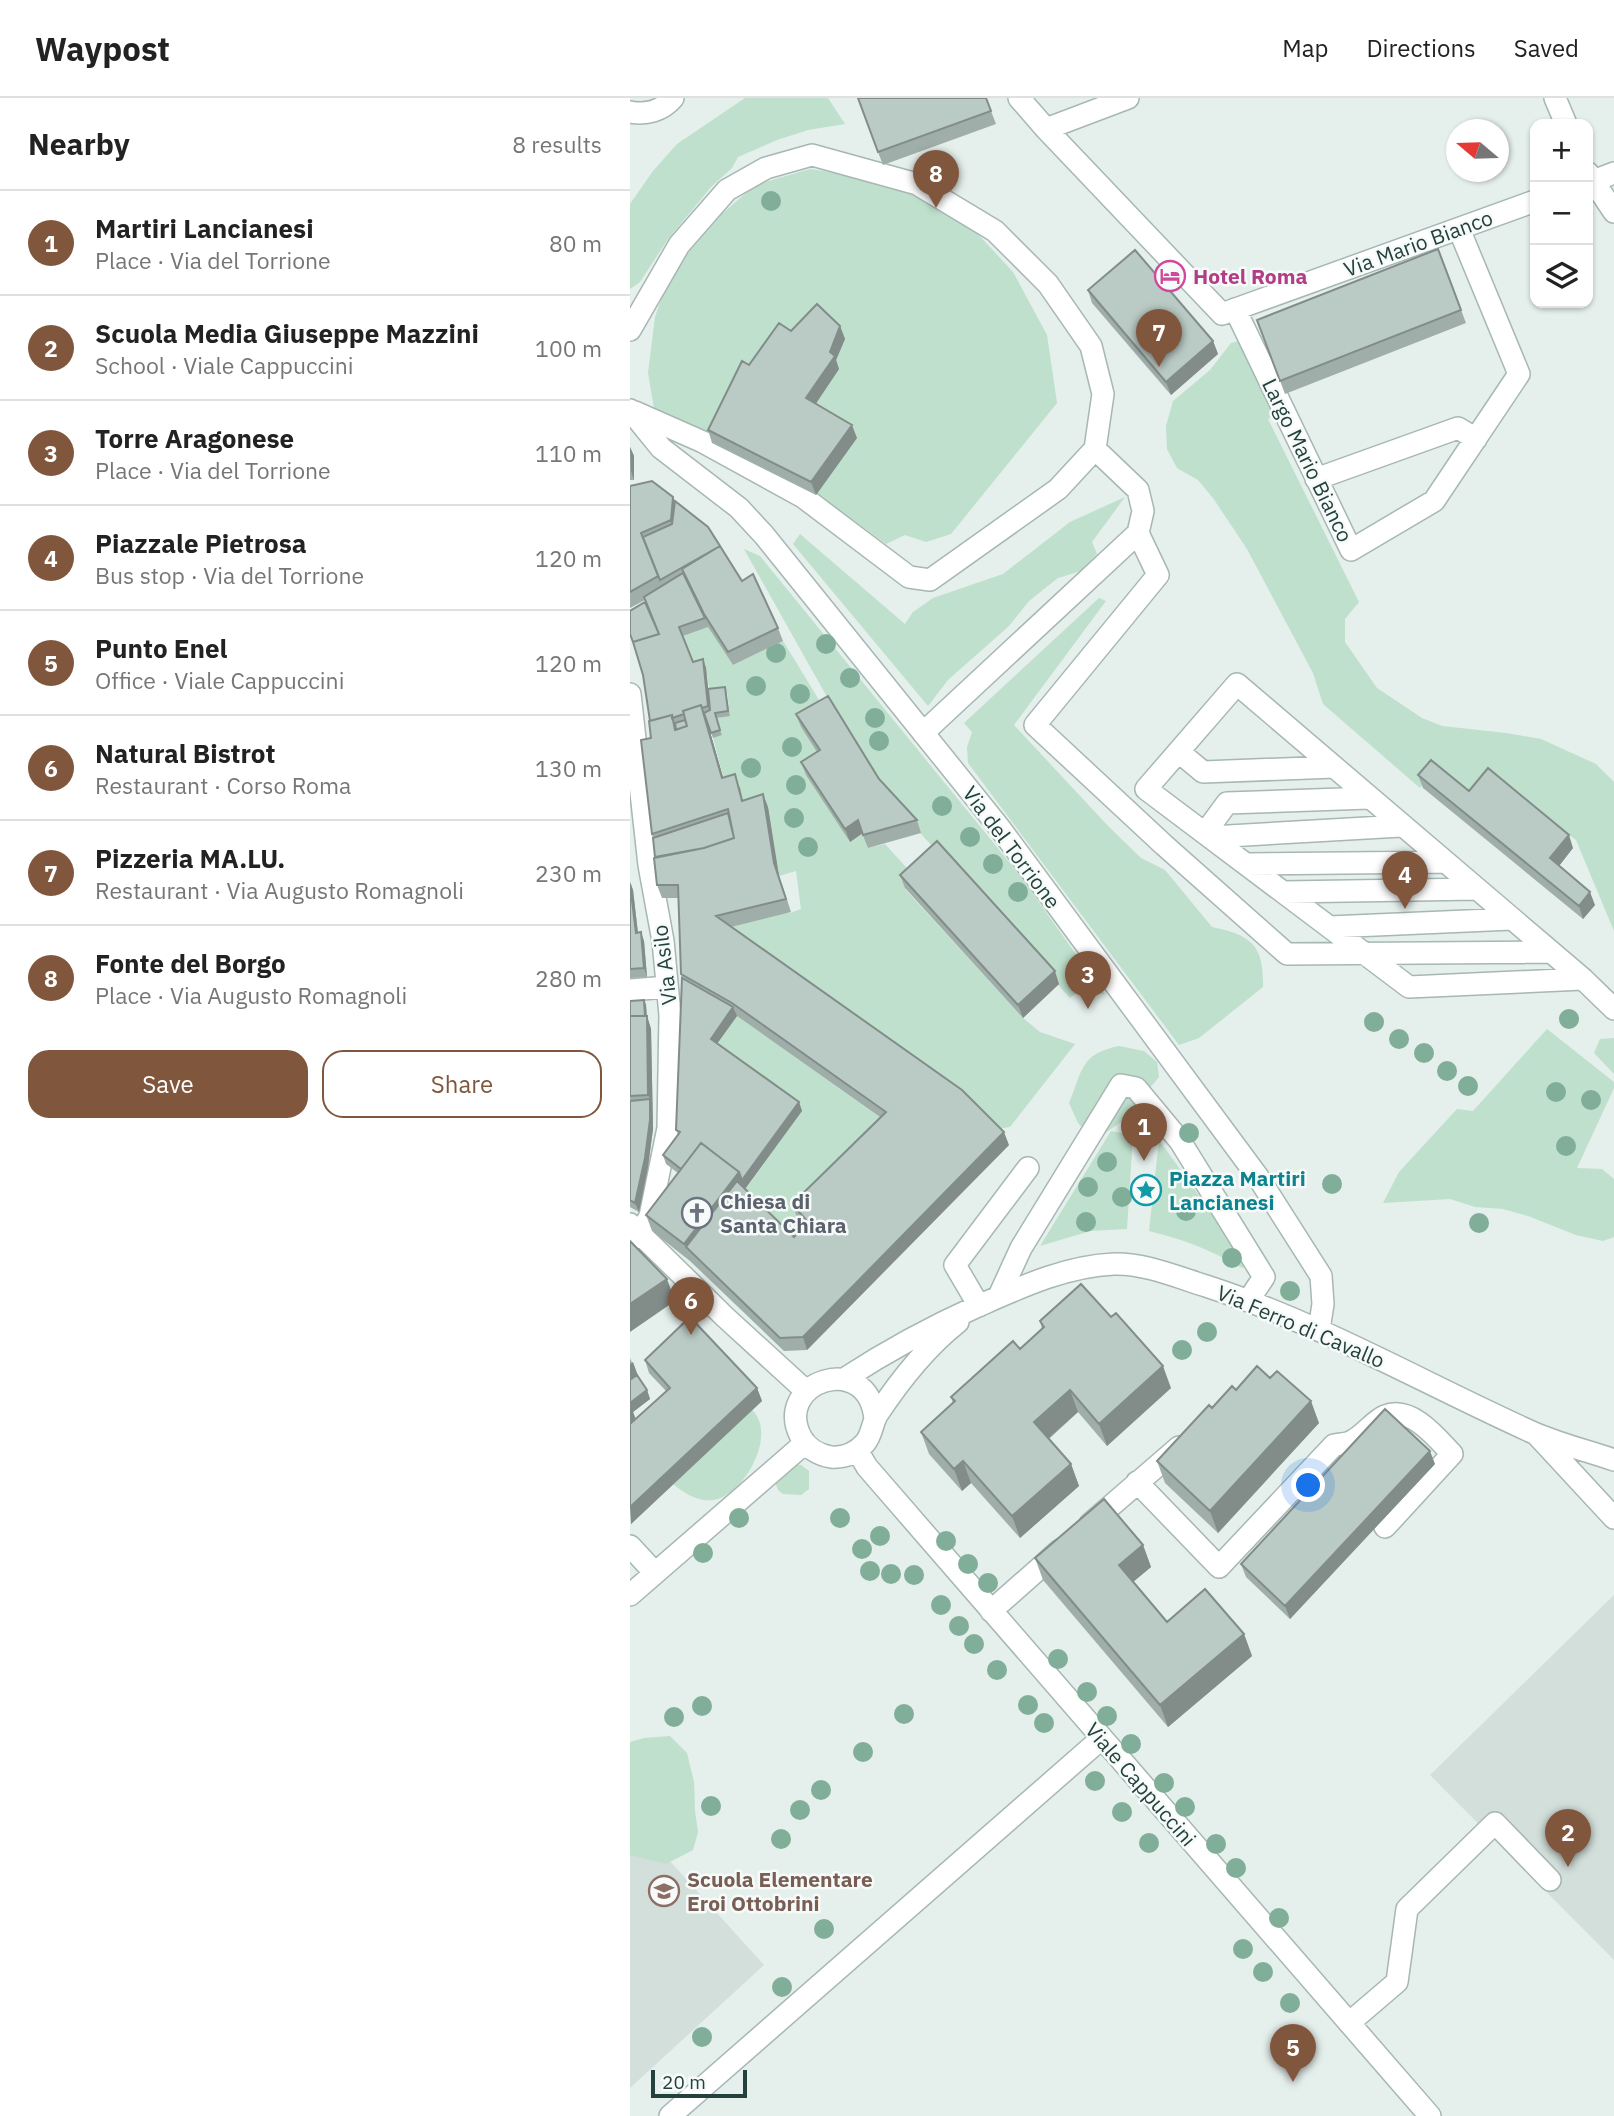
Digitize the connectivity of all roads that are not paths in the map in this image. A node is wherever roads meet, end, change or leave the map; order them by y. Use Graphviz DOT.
graph roads {
  1 [pos="1020,98"];
  2 [pos="1128,98"];
  3 [pos="1555,98"];
  4 [pos="668,103"];
  5 [pos="630,112"];
  6 [pos="1564,119"];
  7 [pos="1046,129"];
  8 [pos="630,132"];
  9 [pos="1614,173"];
  10 [pos="1593,178"];
  11 [pos="1591,182"];
  12 [pos="1530,203"];
  13 [pos="1614,212"];
  14 [pos="1459,229"];
  15 [pos="1229,311"];
  16 [pos="630,330"];
  17 [pos="630,410"];
  18 [pos="1476,439"];
  19 [pos="1095,449"];
  20 [pos="1316,479"];
  21 [pos="1138,533"];
  22 [pos="630,694"];
  23 [pos="923,733"];
  24 [pos="1179,752"];
  25 [pos="1334,767"];
  26 [pos="1369,798"];
  27 [pos="1401,826"];
  28 [pos="1208,835"];
  29 [pos="1444,862"];
  30 [pos="1246,864"];
  31 [pos="1476,889"];
  32 [pos="1284,892"];
  33 [pos="1511,919"];
  34 [pos="1329,927"];
  35 [pos="1551,952"];
  36 [pos="1366,955"];
  37 [pos="1583,979"];
  38 [pos="667,987"];
  39 [pos="630,990"];
  40 [pos="1614,1009"];
  41 [pos="1028,1168"];
  42 [pos="633,1233"];
  43 [pos="999,1296"];
  44 [pos="1248,1301"];
  45 [pos="979,1306"];
  46 [pos="1319,1330"];
  47 [pos="844,1379"];
  48 [pos="806,1391"];
  49 [pos="875,1419"];
  50 [pos="1199,1430"];
  51 [pos="1537,1434"];
  52 [pos="805,1443"];
  53 [pos="857,1450"];
  54 [pos="1614,1460"];
  55 [pos="1137,1482"];
  56 [pos="1614,1518"];
  57 [pos="1385,1527"];
  58 [pos="630,1546"];
  59 [pos="655,1573"];
  60 [pos="630,1595"];
  61 [pos="991,1611"];
  62 [pos="1102,1738"];
  63 [pos="1550,1880"];
  64 [pos="1349,2023"];
  65 [pos="670,2116"];
  66 [pos="1430,2116"];
  1 -- 7 [label="street, Largo Mario Bianco"];
  2 -- 7 [label="street"];
  3 -- 6 [label="street"];
  4 -- 5 [label="street"];
  4 -- 8 [label="street"];
  7 -- 15 [label="street, Largo Mario Bianco"];
  9 -- 10 [label="street"];
  11 -- 13 [label="street"];
  12 -- 14 [label="street, Via Mario Bianco"];
  14 -- 15 [label="street, Via Mario Bianco"];
  14 -- 18 [label="street, Largo Mario Bianco"];
  15 -- 20 [label="street, Largo Mario Bianco"];
  16 -- 19 [label="street"];
  17 -- 19 [label="street"];
  17 -- 23 [label="street, Via del Torrione"];
  18 -- 20 [label="street"];
  18 -- 20 [label="street, Largo Mario Bianco"];
  19 -- 21 [label="street"];
  21 -- 23 [label="street"];
  21 -- 36 [label="street"];
  22 -- 38 [label="street, Via Asilo"];
  23 -- 46 [label="street, Via del Torrione"];
  24 -- 25 [label="street"];
  24 -- 25 [label="street"];
  24 -- 28 [label="street"];
  25 -- 26 [label="street"];
  26 -- 27 [label="street"];
  26 -- 28 [label="street"];
  27 -- 28 [label="street"];
  27 -- 29 [label="street"];
  28 -- 30 [label="street"];
  29 -- 30 [label="street"];
  29 -- 31 [label="street"];
  30 -- 32 [label="street"];
  31 -- 32 [label="street"];
  31 -- 33 [label="street"];
  32 -- 34 [label="street"];
  33 -- 34 [label="street"];
  33 -- 35 [label="street"];
  34 -- 36 [label="street"];
  35 -- 36 [label="street"];
  35 -- 37 [label="street"];
  36 -- 37 [label="street"];
  37 -- 40 [label="street"];
  38 -- 39 [label="street"];
  38 -- 42 [label="street, Via Asilo"];
  41 -- 45 [label="street"];
  42 -- 48 [label="street"];
  43 -- 44 [label="street, Via Ferro di Cavallo"];
  43 -- 44 [label="street"];
  43 -- 45 [label="street, Via Ferro di Cavallo"];
  44 -- 46 [label="street, Via Ferro di Cavallo"];
  45 -- 47 [label="street, Via Ferro di Cavallo"];
  45 -- 49 [label="street, Via Ferro di Cavallo"];
  46 -- 51 [label="street, Via Ferro di Cavallo"];
  47 -- 48 [label="street"];
  47 -- 49 [label="street"];
  48 -- 52 [label="street"];
  49 -- 53 [label="street"];
  50 -- 55 [label="street"];
  51 -- 54 [label="street, Via Ferro di Cavallo"];
  51 -- 56 [label="street"];
  52 -- 53 [label="street"];
  52 -- 59 [label="street"];
  53 -- 61 [label="street, Viale Cappuccini"];
  55 -- 57 [label="street"];
  55 -- 61 [label="street"];
  58 -- 59 [label="street"];
  59 -- 60 [label="street"];
  61 -- 62 [label="street, Viale Cappuccini"];
  62 -- 64 [label="street, Viale Cappuccini"];
  62 -- 65 [label="street"];
  63 -- 64 [label="street"];
  64 -- 66 [label="street, Viale Cappuccini"];
}
